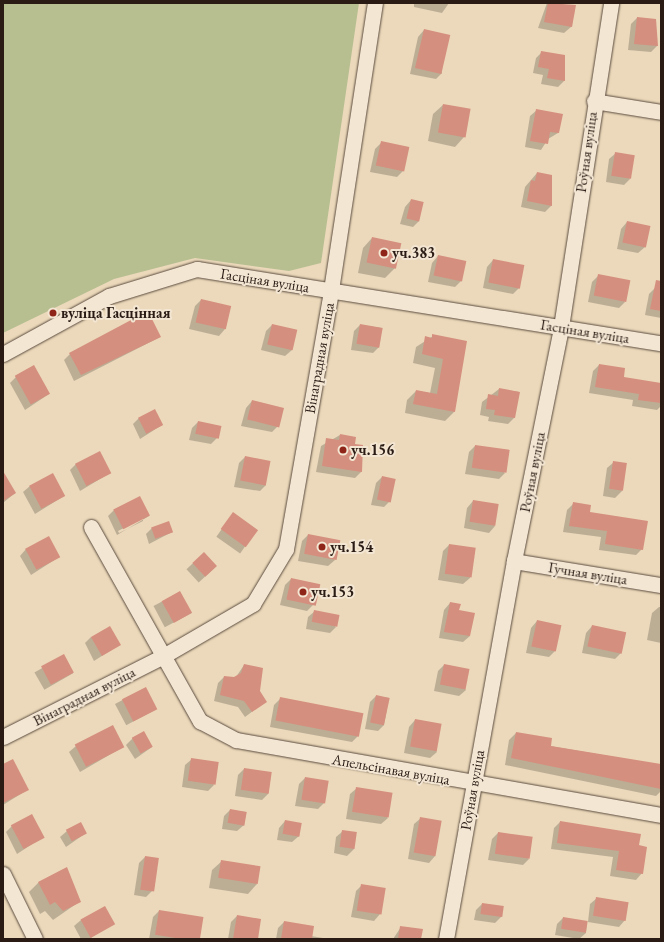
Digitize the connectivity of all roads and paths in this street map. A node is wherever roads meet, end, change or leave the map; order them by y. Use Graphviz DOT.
graph roads {
  1 [pos="375,3"];
  2 [pos="611,3"];
  3 [pos="594,101"];
  4 [pos="661,112"];
  5 [pos="331,290"];
  6 [pos="561,327"];
  7 [pos="661,343"];
  8 [pos="3,354"];
  9 [pos="91,527"];
  10 [pos="514,561"];
  11 [pos="661,586"];
  12 [pos="165,655"];
  13 [pos="3,737"];
  14 [pos="473,784"];
  15 [pos="661,815"];
  16 [pos="3,874"];
  17 [pos="35,939"];
  18 [pos="446,939"];
  1 -- 5 [label="street, Вінаградная вуліца"];
  2 -- 3 [label="street, Роўная вуліца"];
  3 -- 4 [label="street"];
  3 -- 6 [label="street, Роўная вуліца"];
  5 -- 6 [label="street, Гасціная вуліца"];
  5 -- 8 [label="street, Гасціная вуліца"];
  5 -- 12 [label="street, Вінаградная вуліца"];
  6 -- 7 [label="street, Гасціная вуліца"];
  6 -- 10 [label="street, Роўная вуліца"];
  9 -- 12 [label="street"];
  10 -- 11 [label="street, Гучная вуліца"];
  10 -- 14 [label="street, Роўная вуліца"];
  12 -- 13 [label="street, Вінаградная вуліца"];
  12 -- 14 [label="street, Апельсінавая вуліца"];
  14 -- 15 [label="street, Апельсінавая вуліца"];
  14 -- 18 [label="street, Роўная вуліца"];
  16 -- 17 [label="street"];
}
